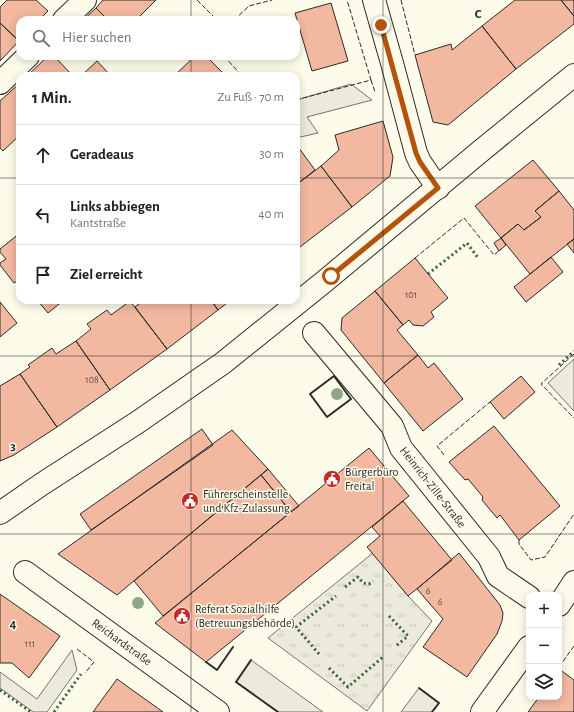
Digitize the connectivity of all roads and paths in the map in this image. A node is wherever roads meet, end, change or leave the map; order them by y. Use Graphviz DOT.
graph roads {
  1 [pos="85,0"];
  2 [pos="374,0"];
  3 [pos="68,16"];
  4 [pos="24,60"];
  5 [pos="574,75"];
  6 [pos="0,83"];
  7 [pos="438,188"];
  8 [pos="300,302"];
  9 [pos="297,304"];
  10 [pos="314,333"];
  11 [pos="0,513"];
  12 [pos="25,572"];
  13 [pos="574,582"];
  14 [pos="526,595"];
  15 [pos="562,600"];
  16 [pos="526,651"];
  17 [pos="218,712"];
  18 [pos="482,712"];
  1 -- 3 [label="street"];
  2 -- 7 [label="street"];
  4 -- 6 [label="street"];
  5 -- 7 [label="street"];
  7 -- 8 [label="street"];
  9 -- 11 [label="street"];
  10 -- 14 [label="street, Heinrich-Zille-Straße"];
  12 -- 17 [label="street, Reichardstraße"];
  13 -- 15 [label="street"];
  16 -- 18 [label="street"];
}
